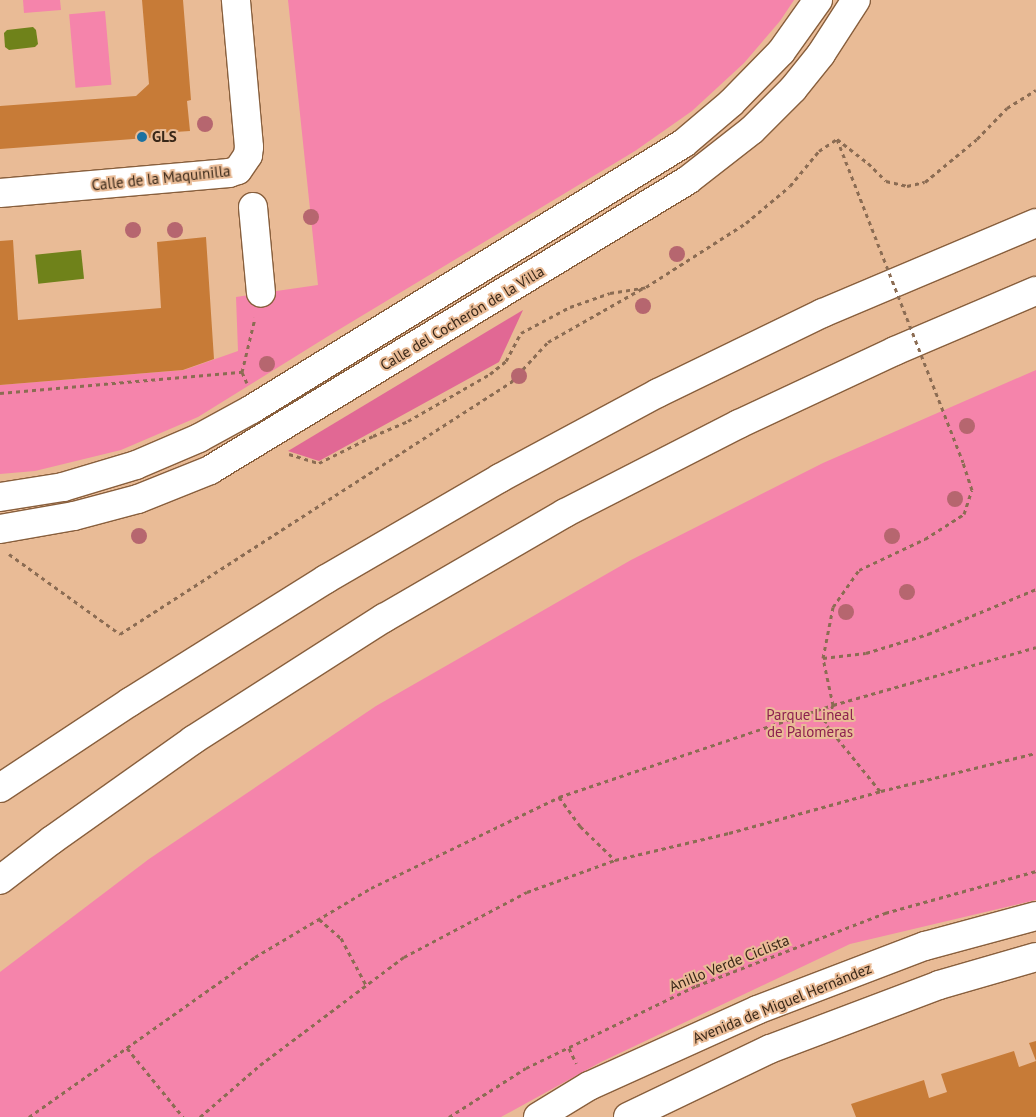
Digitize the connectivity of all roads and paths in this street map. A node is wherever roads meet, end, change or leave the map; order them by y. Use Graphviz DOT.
graph roads {
  1 [pos="236,0"];
  2 [pos="818,0"];
  3 [pos="856,0"];
  4 [pos="1036,90"];
  5 [pos="836,139"];
  6 [pos="0,193"];
  7 [pos="253,207"];
  8 [pos="1036,222"];
  9 [pos="646,286"];
  10 [pos="1036,291"];
  11 [pos="261,293"];
  12 [pos="0,393"];
  13 [pos="286,454"];
  14 [pos="0,497"];
  15 [pos="4,541"];
  16 [pos="1036,589"];
  17 [pos="1036,647"];
  18 [pos="823,658"];
  19 [pos="833,705"];
  20 [pos="1036,753"];
  21 [pos="0,788"];
  22 [pos="881,791"];
  23 [pos="559,797"];
  24 [pos="615,860"];
  25 [pos="1036,872"];
  26 [pos="0,880"];
  27 [pos="1036,916"];
  28 [pos="319,919"];
  29 [pos="1036,957"];
  30 [pos="366,986"];
  31 [pos="127,1048"];
  32 [pos="568,1048"];
  33 [pos="577,1064"];
  34 [pos="29,1117"];
  35 [pos="183,1117"];
  36 [pos="200,1117"];
  37 [pos="449,1117"];
  38 [pos="538,1117"];
  39 [pos="628,1117"];
  1 -- 6 [label="main road, Calle de la Maquinilla"];
  2 -- 14 [label="main road, Calle del Cocherón de la Villa"];
  3 -- 15 [label="main road, Calle del Cocherón de la Villa"];
  4 -- 5 [label="path"];
  5 -- 9 [label="path"];
  5 -- 18 [label="path, bridge"];
  7 -- 11 [label="main road"];
  8 -- 21 [label="main road"];
  9 -- 13 [label="path"];
  9 -- 15 [label="path"];
  10 -- 26 [label="main road"];
  11 -- 12 [label="path"];
  16 -- 18 [label="path"];
  17 -- 19 [label="path"];
  18 -- 19 [label="path"];
  19 -- 22 [label="path"];
  19 -- 23 [label="path"];
  20 -- 22 [label="path"];
  22 -- 24 [label="path"];
  23 -- 24 [label="path"];
  23 -- 28 [label="path"];
  24 -- 30 [label="path"];
  25 -- 32 [label="path, Anillo Verde Ciclista"];
  27 -- 38 [label="main road, Avenida de Miguel Hernández"];
  28 -- 30 [label="path"];
  28 -- 31 [label="path"];
  29 -- 39 [label="main road"];
  30 -- 36 [label="path"];
  31 -- 34 [label="path"];
  31 -- 35 [label="path"];
  32 -- 33 [label="path"];
  32 -- 37 [label="path, Anillo Verde Ciclista"];
}
